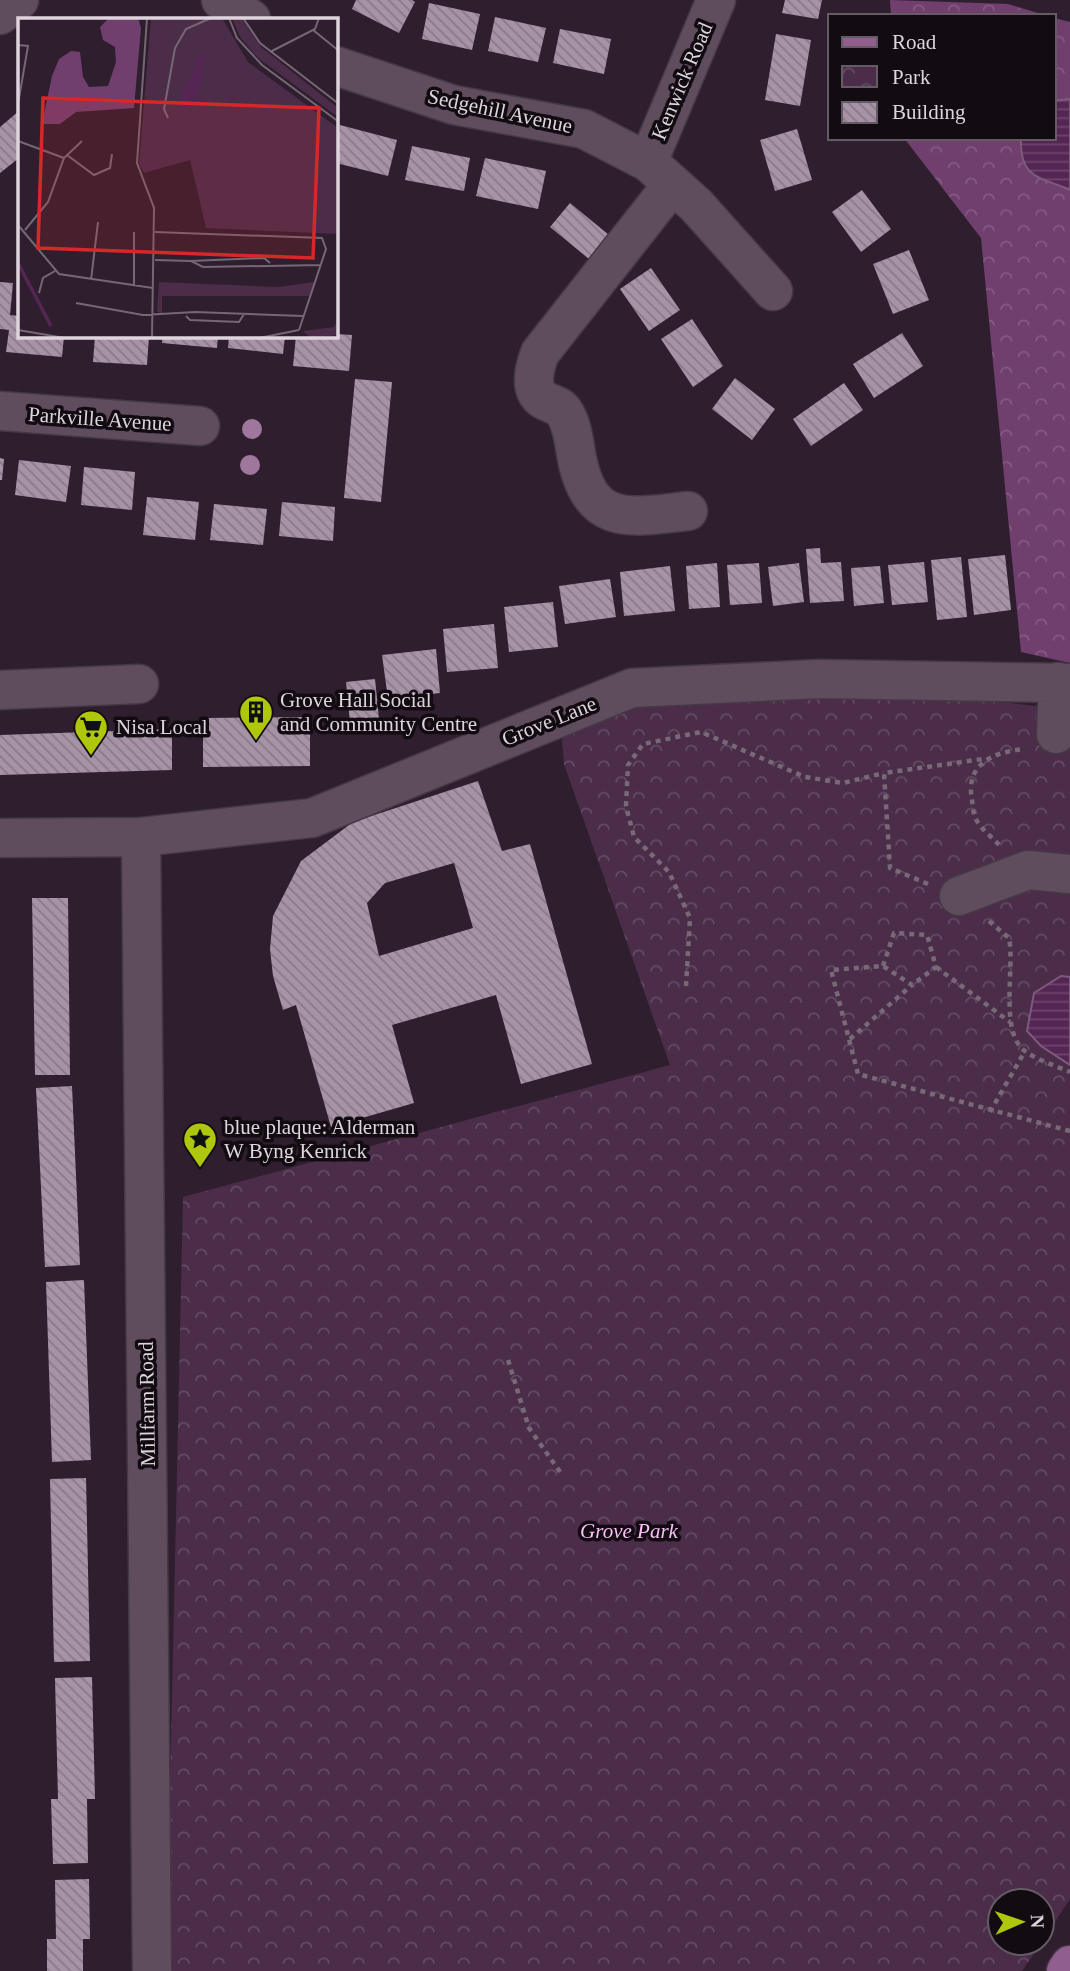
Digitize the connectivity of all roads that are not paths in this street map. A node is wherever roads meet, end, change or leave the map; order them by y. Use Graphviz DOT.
graph roads {
  1 [pos="19,0"];
  2 [pos="221,0"];
  3 [pos="716,0"];
  4 [pos="0,15"];
  5 [pos="249,18"];
  6 [pos="338,67"];
  7 [pos="660,173"];
  8 [pos="773,291"];
  9 [pos="0,411"];
  10 [pos="200,426"];
  11 [pos="688,511"];
  12 [pos="1064,683"];
  13 [pos="139,684"];
  14 [pos="0,690"];
  15 [pos="1056,734"];
  16 [pos="141,837"];
  17 [pos="0,838"];
  18 [pos="1070,874"];
  19 [pos="959,896"];
  20 [pos="1070,1965"];
  21 [pos="152,1971"];
  22 [pos="1066,1971"];
  1 -- 4 [label="street"];
  2 -- 5 [label="street"];
  3 -- 7 [label="street, Kenwick Road"];
  6 -- 7 [label="street, Sedgehill Avenue"];
  7 -- 8 [label="street, Sedgehill Avenue"];
  7 -- 11 [label="street, Kenwick Road"];
  9 -- 10 [label="street, Parkville Avenue"];
  12 -- 15 [label="street"];
  12 -- 16 [label="street, Grove Lane"];
  13 -- 14 [label="street"];
  16 -- 17 [label="street, Grove Lane"];
  16 -- 21 [label="street, Millfarm Road"];
  18 -- 19 [label="street"];
  20 -- 22 [label="main road"];
}
